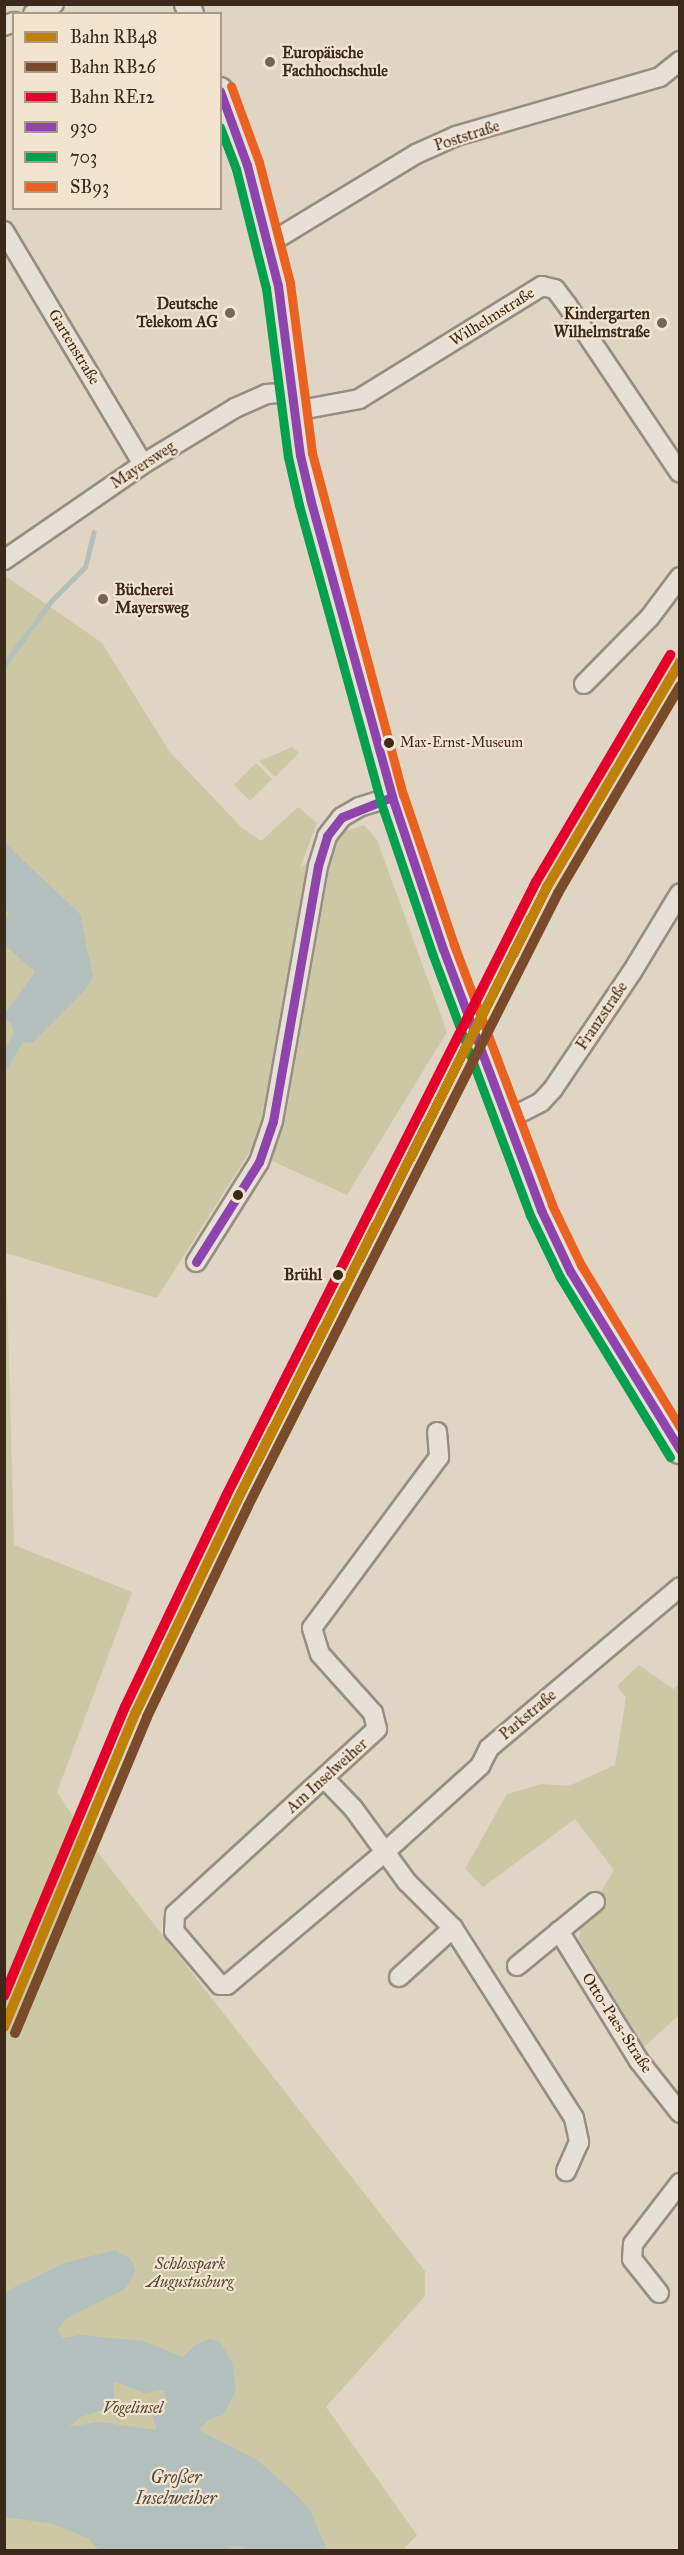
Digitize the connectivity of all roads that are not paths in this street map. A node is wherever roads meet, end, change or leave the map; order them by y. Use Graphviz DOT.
graph roads {
  1 [pos="54,4"];
  2 [pos="37,12"];
  3 [pos="680,62"];
  4 [pos="222,96"];
  5 [pos="4,231"];
  6 [pos="268,244"];
  7 [pos="293,401"];
  8 [pos="143,464"];
  9 [pos="680,473"];
  10 [pos="4,560"];
  11 [pos="680,577"];
  12 [pos="584,684"];
  13 [pos="392,797"];
  14 [pos="680,893"];
  15 [pos="506,1120"];
  16 [pos="196,1262"];
  17 [pos="437,1432"];
  18 [pos="680,1451"];
  19 [pos="680,1587"];
  20 [pos="324,1778"];
  21 [pos="386,1851"];
  22 [pos="595,1902"];
  23 [pos="453,1928"];
  24 [pos="559,1931"];
  25 [pos="191,1953"];
  26 [pos="518,1966"];
  27 [pos="399,1977"];
  28 [pos="680,2113"];
  29 [pos="566,2171"];
  30 [pos="680,2183"];
  31 [pos="659,2293"];
  1 -- 2 [label="street"];
  3 -- 6 [label="street, Poststraße"];
  4 -- 6 [label="main road"];
  5 -- 8 [label="street, Gartenstraße"];
  6 -- 7 [label="main road"];
  7 -- 8 [label="street, Mayersweg"];
  7 -- 9 [label="street, Wilhelmstraße"];
  7 -- 13 [label="main road"];
  8 -- 10 [label="street, Mayersweg"];
  11 -- 12 [label="street"];
  13 -- 15 [label="main road"];
  13 -- 16 [label="street"];
  14 -- 15 [label="street, Franzstraße"];
  15 -- 18 [label="main road"];
  17 -- 20 [label="street, Am Inselweiher"];
  19 -- 21 [label="street, Parkstraße"];
  20 -- 21 [label="street"];
  20 -- 25 [label="street, Am Inselweiher"];
  21 -- 23 [label="street"];
  21 -- 25 [label="street, Parkstraße"];
  22 -- 24 [label="street"];
  23 -- 27 [label="street"];
  23 -- 29 [label="street"];
  24 -- 26 [label="street"];
  24 -- 28 [label="street, Otto-Paes-Straße"];
  30 -- 31 [label="street"];
}
